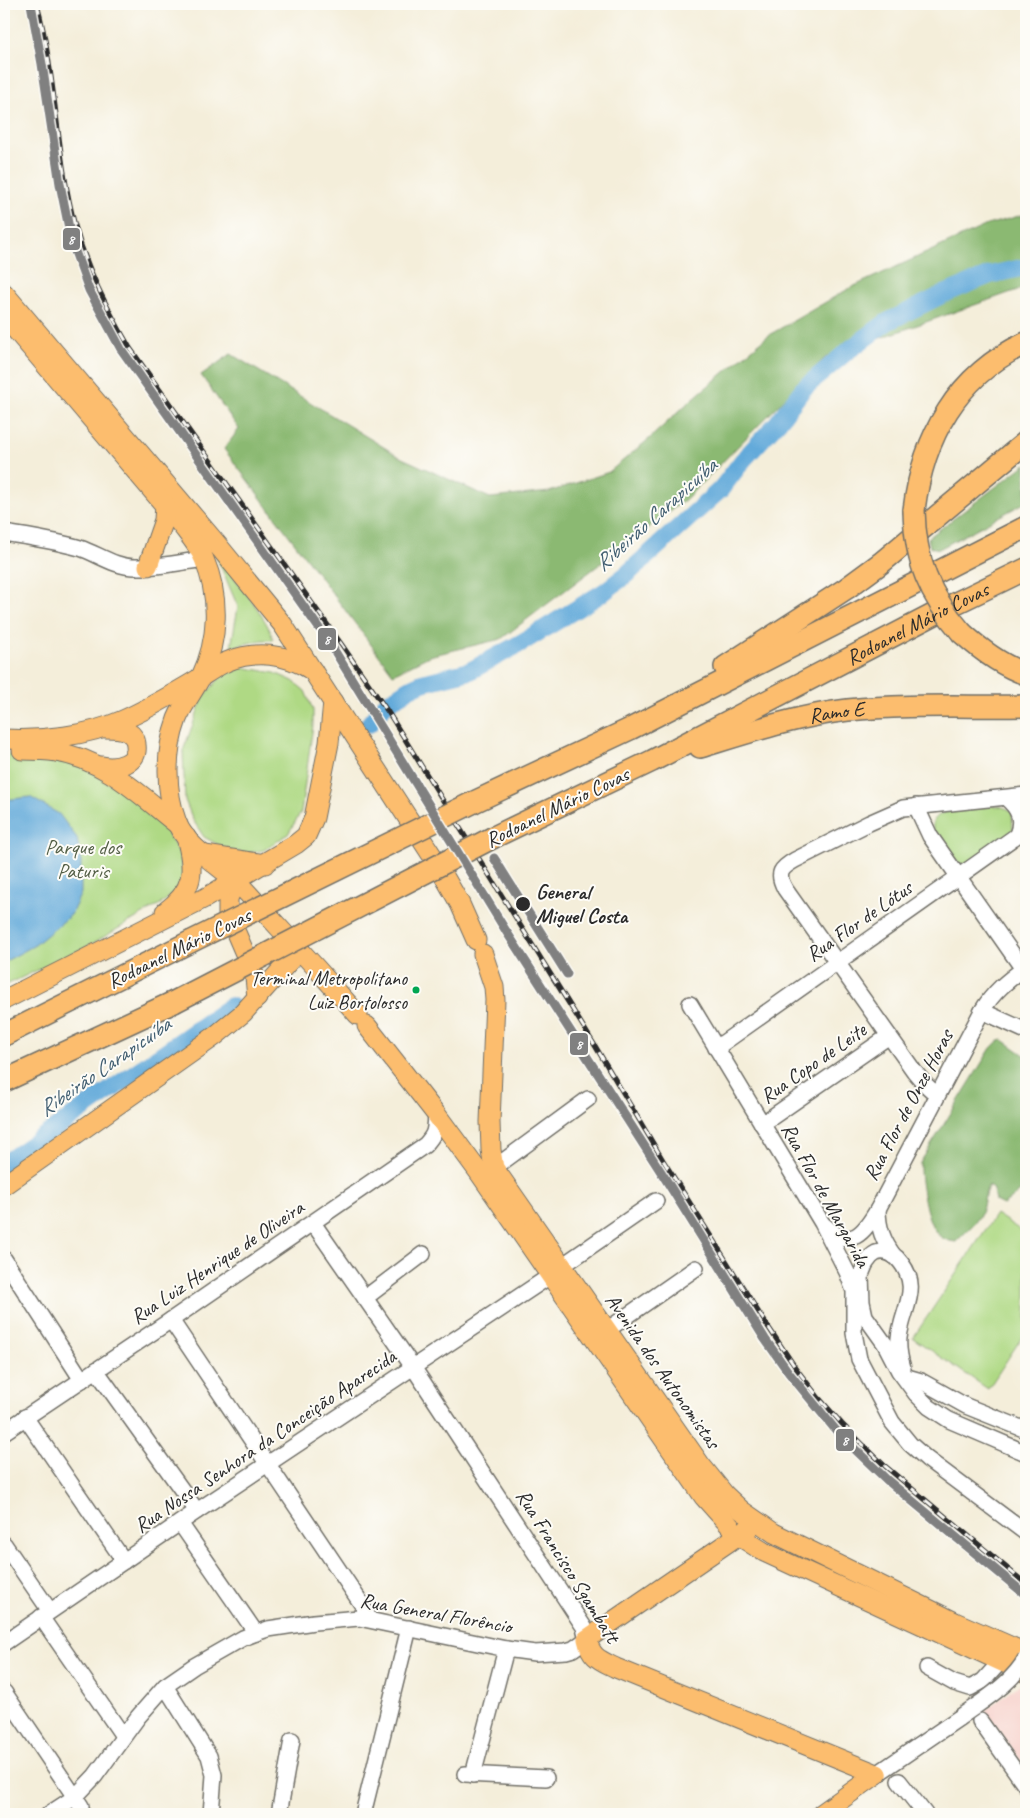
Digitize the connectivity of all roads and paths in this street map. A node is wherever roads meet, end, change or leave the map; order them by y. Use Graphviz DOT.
graph roads {
  1 [pos="4,293"];
  2 [pos="4,316"];
  3 [pos="1026,343"];
  4 [pos="1026,442"];
  5 [pos="165,504"];
  6 [pos="1026,527"];
  7 [pos="4,533"];
  8 [pos="204,558"];
  9 [pos="148,566"];
  10 [pos="1026,569"];
  11 [pos="313,671"];
  12 [pos="1026,674"];
  13 [pos="201,677"];
  14 [pos="333,702"];
  15 [pos="1026,706"];
  16 [pos="99,728"];
  17 [pos="630,729"];
  18 [pos="4,739"];
  19 [pos="4,749"];
  20 [pos="652,761"];
  21 [pos="102,766"];
  22 [pos="1026,795"];
  23 [pos="1006,798"];
  24 [pos="916,806"];
  25 [pos="182,831"];
  26 [pos="1021,832"];
  27 [pos="204,855"];
  28 [pos="266,864"];
  29 [pos="958,876"];
  30 [pos="236,882"];
  31 [pos="128,938"];
  32 [pos="300,949"];
  33 [pos="837,962"];
  34 [pos="1025,968"];
  35 [pos="257,998"];
  36 [pos="4,1000"];
  37 [pos="690,1004"];
  38 [pos="982,1011"];
  39 [pos="1026,1031"];
  40 [pos="4,1035"];
  41 [pos="889,1036"];
  42 [pos="716,1048"];
  43 [pos="4,1081"];
  44 [pos="937,1095"];
  45 [pos="588,1099"];
  46 [pos="436,1114"];
  47 [pos="762,1124"];
  48 [pos="494,1168"];
  49 [pos="4,1185"];
  50 [pos="656,1201"];
  51 [pos="878,1209"];
  52 [pos="313,1223"];
  53 [pos="822,1223"];
  54 [pos="423,1254"];
  55 [pos="894,1256"];
  56 [pos="4,1259"];
  57 [pos="696,1268"];
  58 [pos="556,1271"];
  59 [pos="365,1298"];
  60 [pos="860,1301"];
  61 [pos="171,1320"];
  62 [pos="898,1325"];
  63 [pos="607,1330"];
  64 [pos="879,1335"];
  65 [pos="859,1359"];
  66 [pos="413,1367"];
  67 [pos="96,1370"];
  68 [pos="82,1380"];
  69 [pos="908,1382"];
  70 [pos="25,1417"];
  71 [pos="1026,1430"];
  72 [pos="4,1432"];
  73 [pos="1026,1453"];
  74 [pos="268,1464"];
  75 [pos="197,1511"];
  76 [pos="758,1522"];
  77 [pos="180,1524"];
  78 [pos="1026,1533"];
  79 [pos="739,1536"];
  80 [pos="4,1544"];
  81 [pos="124,1561"];
  82 [pos="45,1614"];
  83 [pos="369,1619"];
  84 [pos="409,1628"];
  85 [pos="256,1633"];
  86 [pos="588,1639"];
  87 [pos="4,1643"];
  88 [pos="506,1649"];
  89 [pos="1026,1653"];
  90 [pos="1026,1658"];
  91 [pos="1001,1661"];
  92 [pos="927,1668"];
  93 [pos="1026,1673"];
  94 [pos="165,1686"];
  95 [pos="4,1692"];
  96 [pos="980,1721"];
  97 [pos="123,1736"];
  98 [pos="292,1740"];
  99 [pos="877,1774"];
  100 [pos="546,1778"];
  101 [pos="899,1781"];
  102 [pos="1026,1786"];
  103 [pos="74,1797"];
  104 [pos="49,1814"];
  105 [pos="81,1814"];
  106 [pos="211,1814"];
  107 [pos="279,1814"];
  108 [pos="363,1814"];
  109 [pos="821,1814"];
  110 [pos="925,1814"];
  1 -- 11 [label="main road, Avenida dos Autonomistas"];
  2 -- 5 [label="main road"];
  3 -- 12 [label="highway, bridge"];
  4 -- 17 [label="highway"];
  5 -- 8 [label="main road"];
  5 -- 9 [label="main road"];
  6 -- 17 [label="highway, Rodoanel Mário Covas"];
  7 -- 9 [label="street"];
  8 -- 9 [label="street"];
  8 -- 13 [label="main road"];
  10 -- 20 [label="highway, Rodoanel Mário Covas"];
  11 -- 13 [label="main road"];
  11 -- 14 [label="main road, Avenida dos Autonomistas"];
  13 -- 16 [label="main road"];
  13 -- 25 [label="main road"];
  14 -- 28 [label="main road"];
  14 -- 48 [label="main road, Avenida dos Autonomistas"];
  15 -- 20 [label="highway, Ramo E"];
  16 -- 18 [label="main road"];
  16 -- 21 [label="main road"];
  17 -- 40 [label="highway, Rodoanel Mário Covas, bridge"];
  19 -- 21 [label="main road"];
  20 -- 43 [label="highway, Rodoanel Mário Covas, bridge"];
  21 -- 25 [label="main road, Avenida dos Autonomistas"];
  22 -- 23 [label="street"];
  23 -- 24 [label="street"];
  23 -- 26 [label="street"];
  24 -- 29 [label="street"];
  24 -- 33 [label="street"];
  25 -- 27 [label="main road, Avenida dos Autonomistas"];
  25 -- 31 [label="main road"];
  26 -- 29 [label="street, Rua Flor de Lótus"];
  27 -- 28 [label="main road"];
  27 -- 30 [label="main road, Avenida dos Autonomistas"];
  28 -- 30 [label="main road"];
  29 -- 33 [label="street, Rua Flor de Lótus"];
  29 -- 34 [label="street"];
  30 -- 31 [label="main road"];
  30 -- 32 [label="main road, Avenida dos Autonomistas"];
  30 -- 35 [label="main road"];
  31 -- 36 [label="main road"];
  32 -- 35 [label="main road"];
  32 -- 46 [label="main road, Avenida dos Autonomistas"];
  33 -- 41 [label="street"];
  33 -- 42 [label="street, Rua Flor de Lótus"];
  34 -- 38 [label="street, Rua Flor de Onze Horas"];
  35 -- 49 [label="main road"];
  37 -- 42 [label="street, Rua Flor de Margarida"];
  38 -- 39 [label="street"];
  38 -- 44 [label="street, Rua Flor de Onze Horas"];
  41 -- 44 [label="street"];
  41 -- 47 [label="street, Rua Copo de Leite"];
  42 -- 47 [label="street, Rua Flor de Margarida"];
  44 -- 51 [label="street, Rua Flor de Onze Horas"];
  45 -- 48 [label="street"];
  46 -- 52 [label="street, Rua Luiz Henrique de Oliveira"];
  46 -- 58 [label="main road, Avenida dos Autonomistas"];
  47 -- 53 [label="street, Rua Flor de Margarida"];
  48 -- 58 [label="main road, Avenida dos Autonomistas"];
  50 -- 58 [label="street, Rua Nossa Senhora da Conceição Aparecida"];
  51 -- 53 [label="street, Rua Flor de Onze Horas"];
  51 -- 55 [label="street"];
  52 -- 59 [label="street, Rua Francisco Sgambatt"];
  52 -- 61 [label="street, Rua Luiz Henrique de Oliveira"];
  53 -- 60 [label="street, Rua Flor de Margarida"];
  54 -- 59 [label="street"];
  55 -- 60 [label="street"];
  55 -- 62 [label="street"];
  56 -- 68 [label="street"];
  57 -- 63 [label="street"];
  58 -- 63 [label="main road, Avenida dos Autonomistas"];
  58 -- 66 [label="street, Rua Nossa Senhora da Conceição Aparecida"];
  58 -- 79 [label="main road, Avenida dos Autonomistas"];
  59 -- 66 [label="street, Rua Francisco Sgambatt"];
  60 -- 62 [label="street"];
  60 -- 64 [label="street"];
  60 -- 65 [label="street, Rua Flor de Margarida"];
  61 -- 67 [label="street, Rua Luiz Henrique de Oliveira"];
  61 -- 74 [label="street"];
  62 -- 64 [label="street"];
  62 -- 69 [label="street"];
  63 -- 76 [label="main road, Avenida dos Autonomistas"];
  64 -- 65 [label="street"];
  64 -- 69 [label="street"];
  65 -- 78 [label="street, Rua Flor de Margarida"];
  66 -- 74 [label="street, Rua Nossa Senhora da Conceição Aparecida"];
  66 -- 86 [label="street, Rua Francisco Sgambatt"];
  67 -- 68 [label="street, Rua Luiz Henrique de Oliveira"];
  67 -- 75 [label="street"];
  68 -- 70 [label="street, Rua Luiz Henrique de Oliveira"];
  69 -- 71 [label="street"];
  69 -- 73 [label="street"];
  70 -- 72 [label="street, Rua Luiz Henrique de Oliveira"];
  70 -- 81 [label="street"];
  74 -- 75 [label="street, Rua Nossa Senhora da Conceição Aparecida"];
  74 -- 83 [label="street"];
  75 -- 77 [label="street, Rua Nossa Senhora da Conceição Aparecida"];
  76 -- 79 [label="main road, Rua General Florêncio"];
  76 -- 89 [label="main road, Avenida dos Autonomistas"];
  77 -- 81 [label="street, Rua Nossa Senhora da Conceição Aparecida"];
  77 -- 85 [label="street"];
  79 -- 86 [label="main road, Rua General Florêncio"];
  79 -- 91 [label="main road, Avenida dos Autonomistas"];
  80 -- 82 [label="street"];
  81 -- 82 [label="street, Rua Nossa Senhora da Conceição Aparecida"];
  82 -- 87 [label="street, Rua Nossa Senhora da Conceição Aparecida"];
  82 -- 97 [label="street"];
  83 -- 84 [label="street, Rua General Florêncio"];
  83 -- 85 [label="street, Rua General Florêncio"];
  84 -- 88 [label="street, Rua General Florêncio"];
  84 -- 108 [label="street"];
  85 -- 94 [label="street, Rua General Florêncio"];
  86 -- 88 [label="street, Rua General Florêncio"];
  86 -- 99 [label="main road, Rua Francisco Sgambatt"];
  88 -- 100 [label="street"];
  90 -- 99 [label="street, bridge"];
  91 -- 92 [label="street"];
  91 -- 93 [label="main road, Avenida dos Autonomistas"];
  94 -- 97 [label="street, Rua General Florêncio"];
  94 -- 106 [label="street"];
  95 -- 103 [label="street"];
  96 -- 102 [label="street"];
  97 -- 103 [label="street, Rua General Florêncio"];
  98 -- 107 [label="street"];
  99 -- 109 [label="main road"];
  101 -- 110 [label="street"];
  103 -- 104 [label="street, Rua General Florêncio"];
  103 -- 105 [label="street"];
}
